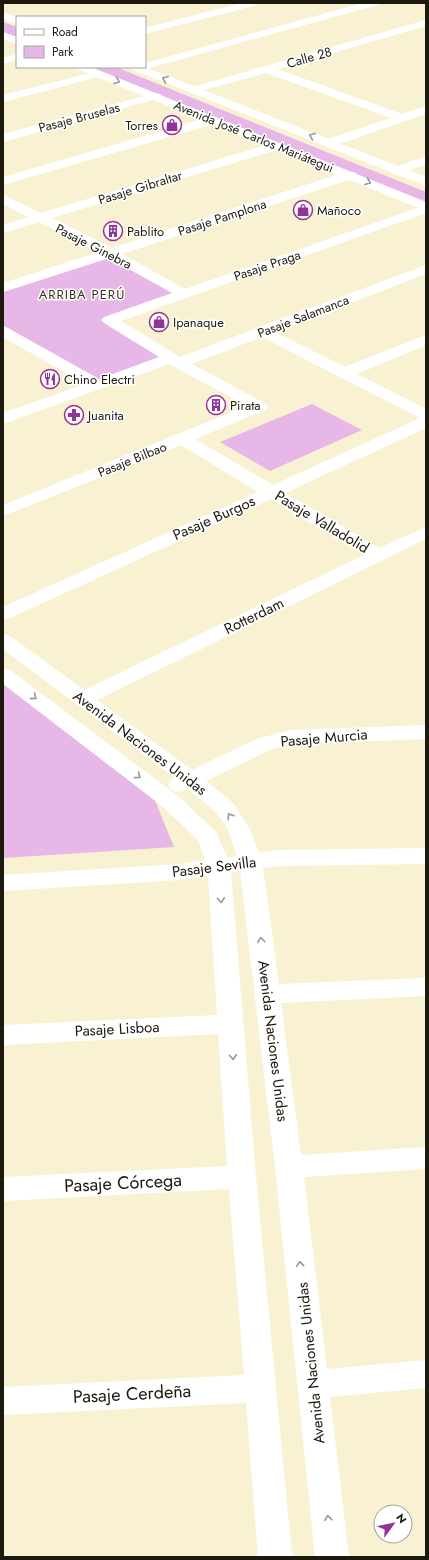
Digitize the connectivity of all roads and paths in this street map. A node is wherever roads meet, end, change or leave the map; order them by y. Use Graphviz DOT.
graph roads {
  1 [pos="253,3"];
  2 [pos="374,3"];
  3 [pos="3,15"];
  4 [pos="16,21"];
  5 [pos="426,23"];
  6 [pos="146,31"];
  7 [pos="3,35"];
  8 [pos="16,41"];
  9 [pos="16,57"];
  10 [pos="3,61"];
  11 [pos="146,65"];
  12 [pos="83,68"];
  13 [pos="141,68"];
  14 [pos="266,69"];
  15 [pos="98,74"];
  16 [pos="192,90"];
  17 [pos="156,96"];
  18 [pos="3,99"];
  19 [pos="426,110"];
  20 [pos="402,118"];
  21 [pos="214,120"];
  22 [pos="3,138"];
  23 [pos="329,143"];
  24 [pos="276,146"];
  25 [pos="426,160"];
  26 [pos="397,171"];
  27 [pos="350,175"];
  28 [pos="3,181"];
  29 [pos="426,182"];
  30 [pos="3,199"];
  31 [pos="426,208"];
  32 [pos="38,218"];
  33 [pos="3,229"];
  34 [pos="110,253"];
  35 [pos="426,269"];
  36 [pos="3,288"];
  37 [pos="184,294"];
  38 [pos="262,331"];
  39 [pos="3,332"];
  40 [pos="426,340"];
  41 [pos="24,343"];
  42 [pos="3,350"];
  43 [pos="175,360"];
  44 [pos="345,373"];
  45 [pos="97,384"];
  46 [pos="426,414"];
  47 [pos="3,419"];
  48 [pos="426,422"];
  49 [pos="181,438"];
  50 [pos="272,492"];
  51 [pos="3,511"];
  52 [pos="426,532"];
  53 [pos="379,556"];
  54 [pos="3,614"];
  55 [pos="3,640"];
  56 [pos="3,674"];
  57 [pos="82,699"];
  58 [pos="426,732"];
  59 [pos="190,780"];
  60 [pos="162,794"];
  61 [pos="426,856"];
  62 [pos="251,862"];
  63 [pos="219,867"];
  64 [pos="3,883"];
  65 [pos="426,987"];
  66 [pos="267,994"];
  67 [pos="231,1024"];
  68 [pos="3,1035"];
  69 [pos="426,1158"];
  70 [pos="289,1167"];
  71 [pos="242,1177"];
  72 [pos="3,1190"];
  73 [pos="426,1374"];
  74 [pos="313,1384"];
  75 [pos="261,1388"];
  76 [pos="3,1401"];
  77 [pos="275,1557"];
  78 [pos="332,1557"];
  1 -- 6 [label="street"];
  2 -- 11 [label="street"];
  3 -- 4 [label="street"];
  5 -- 14 [label="street, Calle 28"];
  7 -- 8 [label="street"];
  9 -- 10 [label="street"];
  12 -- 15 [label="street, Avenida José Carlos Mariátegui"];
  16 -- 13 [label="street, Avenida José Carlos Mariátegui, one-way"];
  14 -- 16 [label="street, Calle 28"];
  14 -- 20 [label="street"];
  15 -- 17 [label="street, Avenida José Carlos Mariátegui, one-way"];
  15 -- 18 [label="street"];
  23 -- 16 [label="street, Avenida José Carlos Mariátegui, one-way"];
  17 -- 21 [label="street, Avenida José Carlos Mariátegui"];
  17 -- 22 [label="street, Pasaje Bruselas"];
  19 -- 20 [label="street"];
  20 -- 23 [label="street"];
  21 -- 24 [label="street, Avenida José Carlos Mariátegui"];
  21 -- 28 [label="street"];
  23 -- 26 [label="street, Avenida José Carlos Mariátegui"];
  24 -- 27 [label="street, Avenida José Carlos Mariátegui"];
  24 -- 32 [label="street, Pasaje Gibraltar"];
  25 -- 26 [label="street"];
  26 -- 29 [label="street, Avenida José Carlos Mariátegui"];
  27 -- 31 [label="street, Avenida José Carlos Mariátegui, one-way"];
  27 -- 34 [label="street, Pasaje Pamplona"];
  30 -- 32 [label="street, Pasaje Ginebra"];
  31 -- 37 [label="street, Pasaje Praga"];
  32 -- 33 [label="street, Pasaje Gibraltar"];
  32 -- 34 [label="street, Pasaje Ginebra"];
  34 -- 36 [label="street, Pasaje Pamplona"];
  34 -- 37 [label="street, Pasaje Ginebra"];
  35 -- 38 [label="street, Pasaje Salamanca"];
  37 -- 43 [label="street, Pasaje Praga"];
  38 -- 43 [label="street, Pasaje Salamanca"];
  38 -- 44 [label="street"];
  39 -- 41 [label="street"];
  40 -- 44 [label="street"];
  41 -- 42 [label="street"];
  41 -- 45 [label="street"];
  43 -- 45 [label="street, Pasaje Salamanca"];
  43 -- 49 [label="street, Pasaje Bilbao"];
  44 -- 46 [label="street"];
  45 -- 47 [label="street, Pasaje Salamanca"];
  48 -- 50 [label="street, Pasaje Burgos"];
  49 -- 50 [label="street, Pasaje Valladolid"];
  49 -- 51 [label="street, Pasaje Bilbao"];
  50 -- 53 [label="street, Pasaje Valladolid"];
  50 -- 54 [label="street, Pasaje Burgos"];
  52 -- 53 [label="street, Rotterdam"];
  53 -- 57 [label="street, Rotterdam"];
  55 -- 57 [label="street, Avenida Naciones Unidas"];
  56 -- 60 [label="street, Avenida Naciones Unidas, one-way"];
  57 -- 59 [label="street, Avenida Naciones Unidas"];
  58 -- 59 [label="street, Pasaje Murcia"];
  59 -- 60 [label="street, Pasaje Murcia"];
  62 -- 59 [label="street, Avenida Naciones Unidas, one-way"];
  60 -- 63 [label="street, Avenida Naciones Unidas"];
  61 -- 62 [label="street, Pasaje Sevilla"];
  62 -- 63 [label="street, Pasaje Sevilla"];
  66 -- 62 [label="street, Avenida Naciones Unidas, one-way"];
  63 -- 64 [label="street, Pasaje Sevilla"];
  63 -- 67 [label="street, Avenida Naciones Unidas, one-way"];
  65 -- 66 [label="street"];
  66 -- 70 [label="street, Avenida Naciones Unidas"];
  67 -- 68 [label="street, Pasaje Lisboa"];
  67 -- 71 [label="street, Avenida Naciones Unidas, one-way"];
  69 -- 70 [label="street"];
  74 -- 70 [label="street, Avenida Naciones Unidas, one-way"];
  71 -- 72 [label="street, Pasaje Córcega"];
  71 -- 75 [label="street, Avenida Naciones Unidas"];
  73 -- 74 [label="street"];
  78 -- 74 [label="street, Avenida Naciones Unidas, one-way"];
  75 -- 76 [label="street, Pasaje Cerdeña"];
  75 -- 77 [label="street, Avenida Naciones Unidas"];
}
